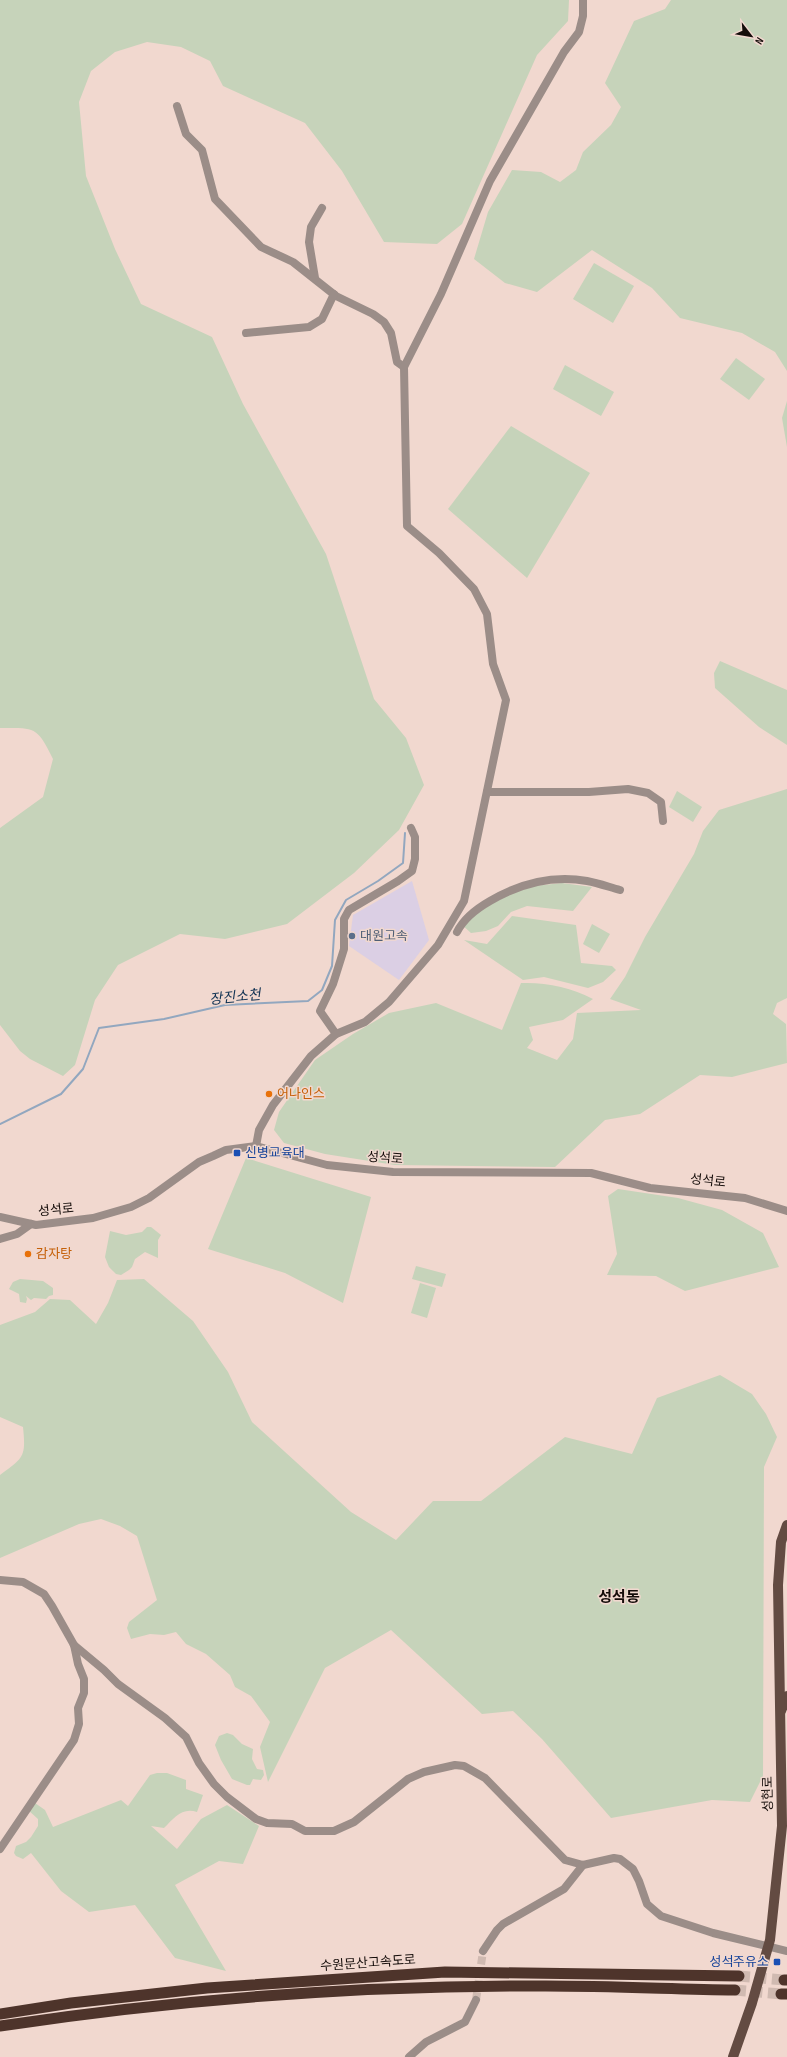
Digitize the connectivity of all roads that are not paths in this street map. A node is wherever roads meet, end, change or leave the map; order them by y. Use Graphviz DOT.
graph roads {
  1 [pos="583,0"];
  2 [pos="177,106"];
  3 [pos="322,208"];
  4 [pos="315,278"];
  5 [pos="334,294"];
  6 [pos="246,333"];
  7 [pos="404,367"];
  8 [pos="487,792"];
  9 [pos="663,821"];
  10 [pos="411,828"];
  11 [pos="620,890"];
  12 [pos="457,932"];
  13 [pos="336,1034"];
  14 [pos="256,1146"];
  15 [pos="787,1211"];
  16 [pos="0,1217"];
  17 [pos="31,1224"];
  18 [pos="0,1239"];
  19 [pos="787,1525"];
  20 [pos="0,1580"];
  21 [pos="74,1645"];
  22 [pos="778,1656"];
  23 [pos="787,1671"];
  24 [pos="787,1696"];
  25 [pos="780,1715"];
  26 [pos="0,1849"];
  27 [pos="583,1865"];
  28 [pos="768,1947"];
  29 [pos="483,1951"];
  30 [pos="787,1952"];
  31 [pos="739,1976"];
  32 [pos="735,1990"];
  33 [pos="476,2000"];
  34 [pos="0,2014"];
  35 [pos="0,2026"];
  36 [pos="409,2057"];
  37 [pos="733,2057"];
  1 -- 7 [label="street"];
  2 -- 4 [label="street"];
  3 -- 4 [label="street"];
  4 -- 5 [label="street"];
  5 -- 6 [label="street"];
  5 -- 7 [label="street"];
  7 -- 8 [label="street"];
  8 -- 9 [label="street"];
  8 -- 13 [label="street"];
  10 -- 13 [label="street"];
  11 -- 12 [label="street"];
  13 -- 14 [label="street"];
  14 -- 15 [label="street, 성석로"];
  14 -- 17 [label="street, 성석로"];
  16 -- 17 [label="street, 성석로"];
  17 -- 18 [label="street"];
  19 -- 22 [label="main road, 성현로"];
  20 -- 21 [label="street"];
  21 -- 26 [label="street"];
  21 -- 27 [label="street"];
  22 -- 23 [label="main road"];
  22 -- 25 [label="main road, 성현로"];
  24 -- 25 [label="main road"];
  25 -- 28 [label="main road, 성현로"];
  27 -- 28 [label="street"];
  27 -- 29 [label="street"];
  28 -- 30 [label="street"];
  28 -- 37 [label="main road, 성현로"];
  31 -- 34 [label="highway, 수원문산고속도로"];
  32 -- 35 [label="highway, 수원문산고속도로"];
  33 -- 36 [label="street"];
}
